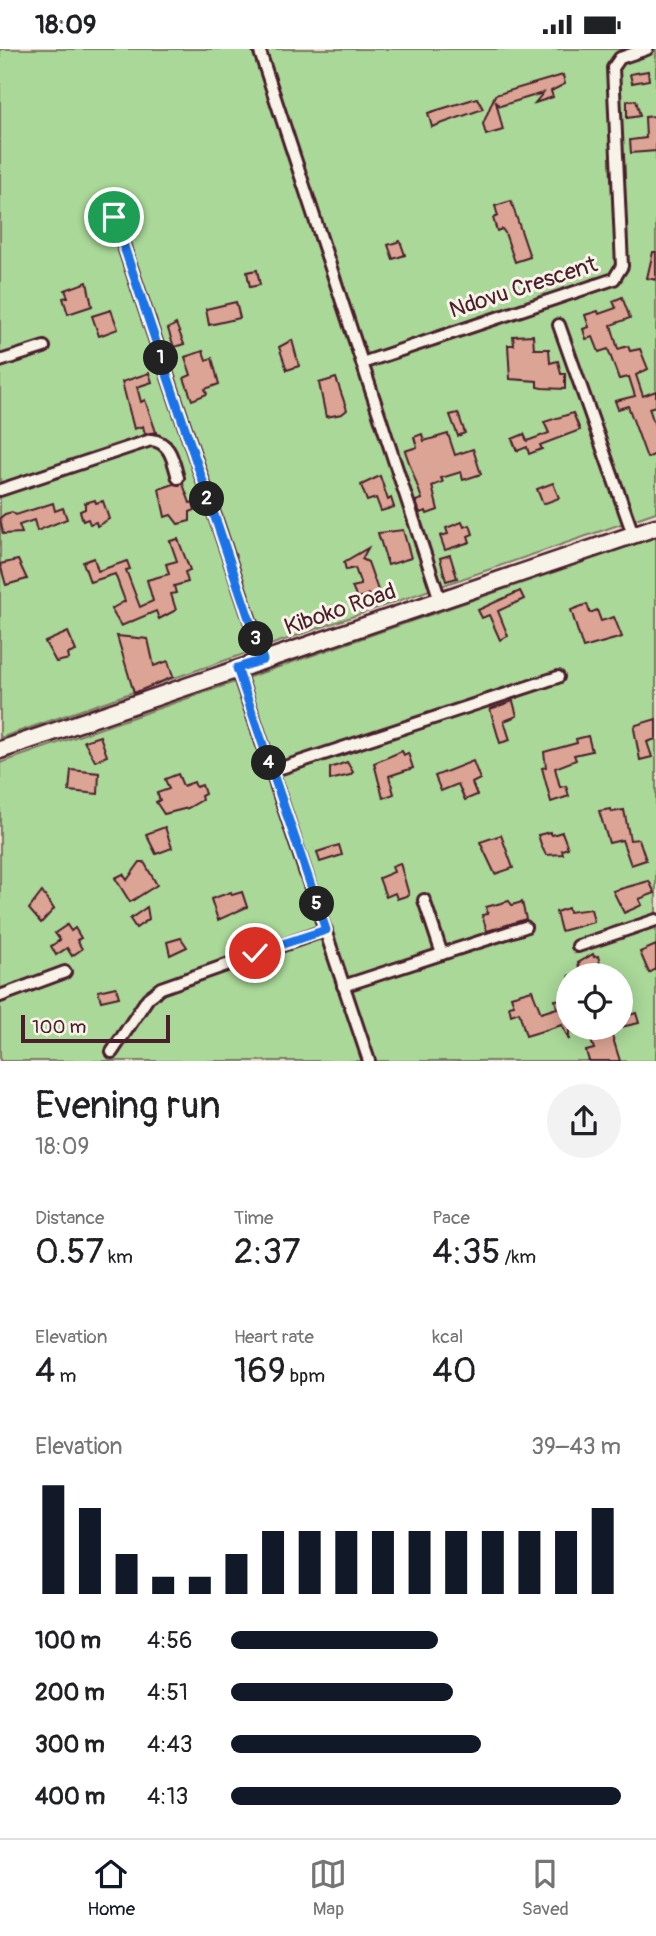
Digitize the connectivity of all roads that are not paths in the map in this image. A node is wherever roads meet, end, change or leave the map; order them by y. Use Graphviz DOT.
graph roads {
  1 [pos="259,49"];
  2 [pos="647,49"];
  3 [pos="114,217"];
  4 [pos="559,325"];
  5 [pos="44,347"];
  6 [pos="0,361"];
  7 [pos="362,363"];
  8 [pos="178,478"];
  9 [pos="0,490"];
  10 [pos="656,527"];
  11 [pos="633,534"];
  12 [pos="440,600"];
  13 [pos="263,660"];
  14 [pos="237,668"];
  15 [pos="558,677"];
  16 [pos="0,750"];
  17 [pos="272,771"];
  18 [pos="424,900"];
  19 [pos="656,920"];
  20 [pos="525,927"];
  21 [pos="326,930"];
  22 [pos="578,946"];
  23 [pos="442,954"];
  24 [pos="65,972"];
  25 [pos="343,986"];
  26 [pos="0,996"];
  27 [pos="111,1052"];
  28 [pos="369,1061"];
  1 -- 7 [label="street"];
  2 -- 7 [label="street, Ndovu Crescent"];
  3 -- 13 [label="street"];
  4 -- 11 [label="street"];
  5 -- 6 [label="street"];
  7 -- 12 [label="street"];
  8 -- 9 [label="street"];
  10 -- 11 [label="street, Kiboko Road"];
  11 -- 12 [label="street, Kiboko Road"];
  12 -- 13 [label="street, Kiboko Road"];
  13 -- 14 [label="street, Kiboko Road"];
  14 -- 16 [label="street, Kiboko Road"];
  14 -- 17 [label="street"];
  15 -- 17 [label="street"];
  17 -- 21 [label="street"];
  18 -- 23 [label="street"];
  19 -- 22 [label="street"];
  20 -- 23 [label="street"];
  21 -- 25 [label="street"];
  21 -- 27 [label="street"];
  23 -- 25 [label="street"];
  24 -- 26 [label="street"];
  25 -- 28 [label="street"];
}
